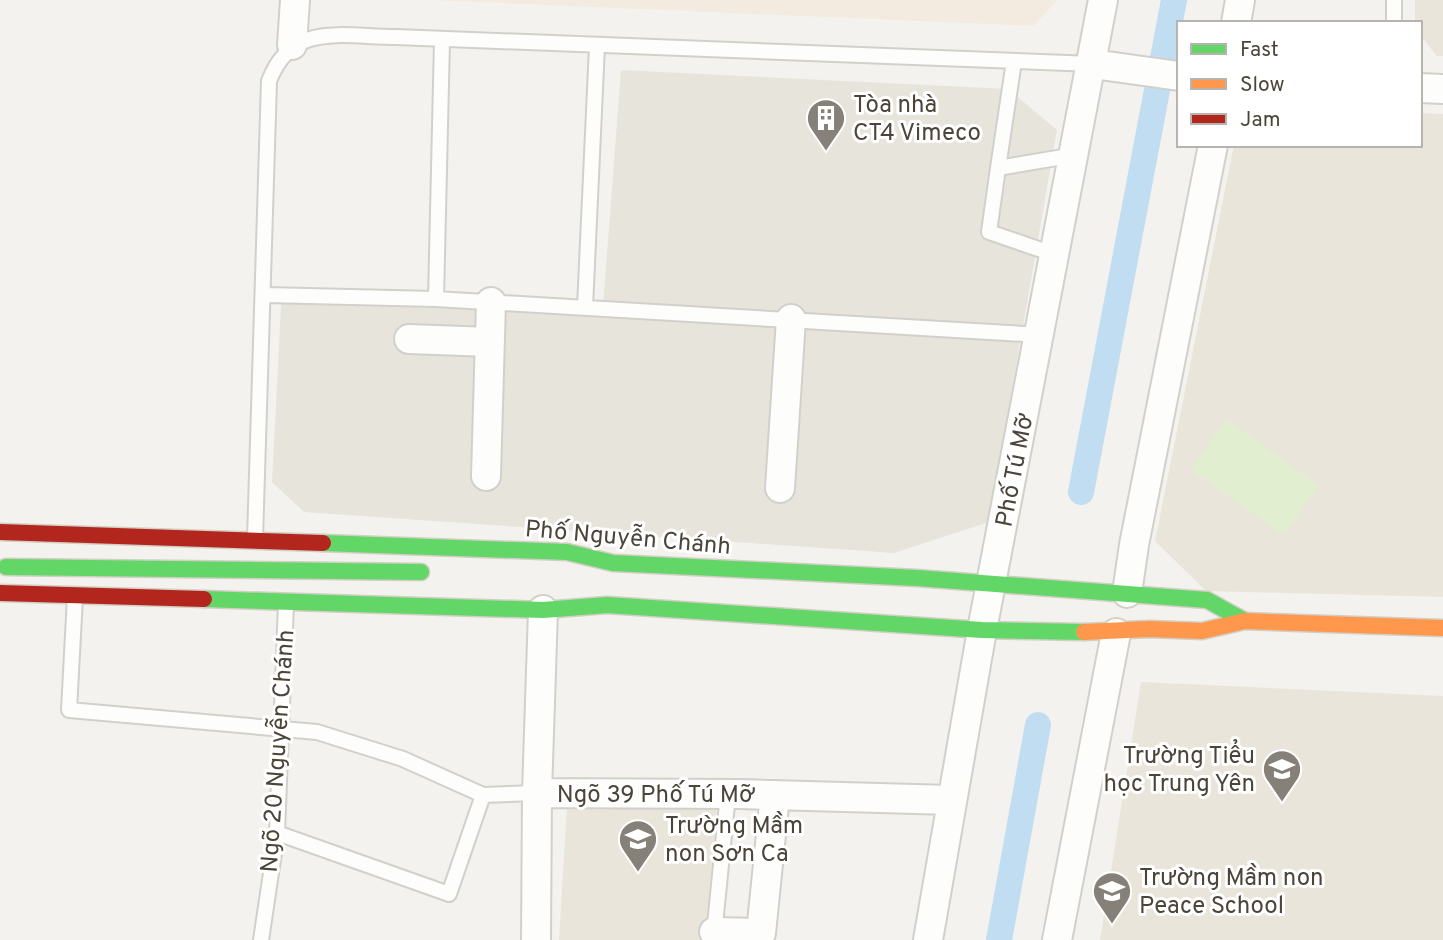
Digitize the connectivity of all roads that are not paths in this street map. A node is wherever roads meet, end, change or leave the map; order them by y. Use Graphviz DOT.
graph roads {
  1 [pos="295,0"];
  2 [pos="1103,0"];
  3 [pos="1240,0"];
  4 [pos="1394,0"];
  5 [pos="1236,21"];
  6 [pos="1394,21"];
  7 [pos="442,40"];
  8 [pos="292,45"];
  9 [pos="597,46"];
  10 [pos="1014,61"];
  11 [pos="1093,64"];
  12 [pos="1177,76"];
  13 [pos="1422,88"];
  14 [pos="1443,89"];
  15 [pos="1213,147"];
  16 [pos="1075,155"];
  17 [pos="998,169"];
  18 [pos="1056,255"];
  19 [pos="265,295"];
  20 [pos="436,299"];
  21 [pos="491,302"];
  22 [pos="585,307"];
  23 [pos="791,319"];
  24 [pos="1041,335"];
  25 [pos="409,339"];
  26 [pos="490,342"];
  27 [pos="486,476"];
  28 [pos="780,488"];
  29 [pos="0,532"];
  30 [pos="255,539"];
  31 [pos="613,563"];
  32 [pos="0,567"];
  33 [pos="572,569"];
  34 [pos="440,572"];
  35 [pos="992,583"];
  36 [pos="582,592"];
  37 [pos="0,593"];
  38 [pos="1128,593"];
  39 [pos="76,596"];
  40 [pos="286,603"];
  41 [pos="607,605"];
  42 [pos="543,610"];
  43 [pos="1245,621"];
  44 [pos="1443,628"];
  45 [pos="982,630"];
  46 [pos="1116,633"];
  47 [pos="284,728"];
  48 [pos="537,793"];
  49 [pos="728,794"];
  50 [pos="483,795"];
  51 [pos="775,795"];
  52 [pos="951,800"];
  53 [pos="277,833"];
  54 [pos="714,936"];
  55 [pos="261,940"];
  56 [pos="536,940"];
  57 [pos="928,940"];
  58 [pos="1057,940"];
  1 -- 8 [label="street"];
  2 -- 11 [label="street, Phố Tú Mỡ"];
  3 -- 5 [label="street"];
  4 -- 6 [label="lane"];
  7 -- 8 [label="lane"];
  7 -- 9 [label="lane"];
  7 -- 20 [label="lane"];
  8 -- 19 [label="lane"];
  9 -- 10 [label="lane"];
  9 -- 22 [label="lane"];
  10 -- 11 [label="lane"];
  10 -- 17 [label="lane"];
  11 -- 12 [label="street"];
  11 -- 16 [label="street, Phố Tú Mỡ"];
  13 -- 14 [label="street"];
  15 -- 38 [label="street"];
  16 -- 17 [label="lane"];
  16 -- 18 [label="street, Phố Tú Mỡ"];
  17 -- 18 [label="lane"];
  18 -- 24 [label="street, Phố Tú Mỡ"];
  19 -- 20 [label="lane"];
  19 -- 30 [label="lane"];
  20 -- 21 [label="lane"];
  21 -- 22 [label="lane"];
  21 -- 26 [label="street"];
  22 -- 23 [label="lane"];
  23 -- 24 [label="lane"];
  23 -- 28 [label="street"];
  24 -- 35 [label="street, Phố Tú Mỡ"];
  25 -- 26 [label="street"];
  26 -- 27 [label="street"];
  29 -- 30 [label="street, Phố Nguyễn Chánh"];
  30 -- 31 [label="street, Phố Nguyễn Chánh"];
  31 -- 33 [label="street"];
  31 -- 35 [label="street, Phố Nguyễn Chánh"];
  32 -- 34 [label="street"];
  35 -- 38 [label="street, Phố Nguyễn Chánh"];
  35 -- 45 [label="street, Phố Tú Mỡ"];
  36 -- 41 [label="street"];
  37 -- 39 [label="street, Phố Nguyễn Chánh"];
  38 -- 43 [label="street, Phố Nguyễn Chánh"];
  39 -- 40 [label="street, Phố Nguyễn Chánh"];
  39 -- 47 [label="lane"];
  40 -- 42 [label="street, Phố Nguyễn Chánh"];
  40 -- 47 [label="lane, Ngõ 20 Nguyễn Chánh"];
  41 -- 42 [label="street, Phố Nguyễn Chánh"];
  41 -- 45 [label="street, Phố Nguyễn Chánh"];
  42 -- 48 [label="street"];
  43 -- 44 [label="street, Phố Nguyễn Chánh"];
  43 -- 46 [label="street, Phố Nguyễn Chánh"];
  45 -- 46 [label="street, Phố Nguyễn Chánh"];
  45 -- 52 [label="street, Phố Tú Mỡ"];
  46 -- 58 [label="street"];
  47 -- 50 [label="lane"];
  47 -- 53 [label="lane, Ngõ 20 Nguyễn Chánh"];
  48 -- 49 [label="street, Ngõ 39 Phố Tú Mỡ"];
  48 -- 50 [label="lane"];
  48 -- 56 [label="street"];
  49 -- 51 [label="street, Ngõ 39 Phố Tú Mỡ"];
  49 -- 54 [label="lane"];
  50 -- 53 [label="lane"];
  51 -- 52 [label="street, Ngõ 39 Phố Tú Mỡ"];
  51 -- 54 [label="street, Ngõ 39 Phố Tú Mỡ"];
  52 -- 57 [label="street, Phố Tú Mỡ"];
  53 -- 55 [label="lane, Ngõ 20 Nguyễn Chánh"];
}
